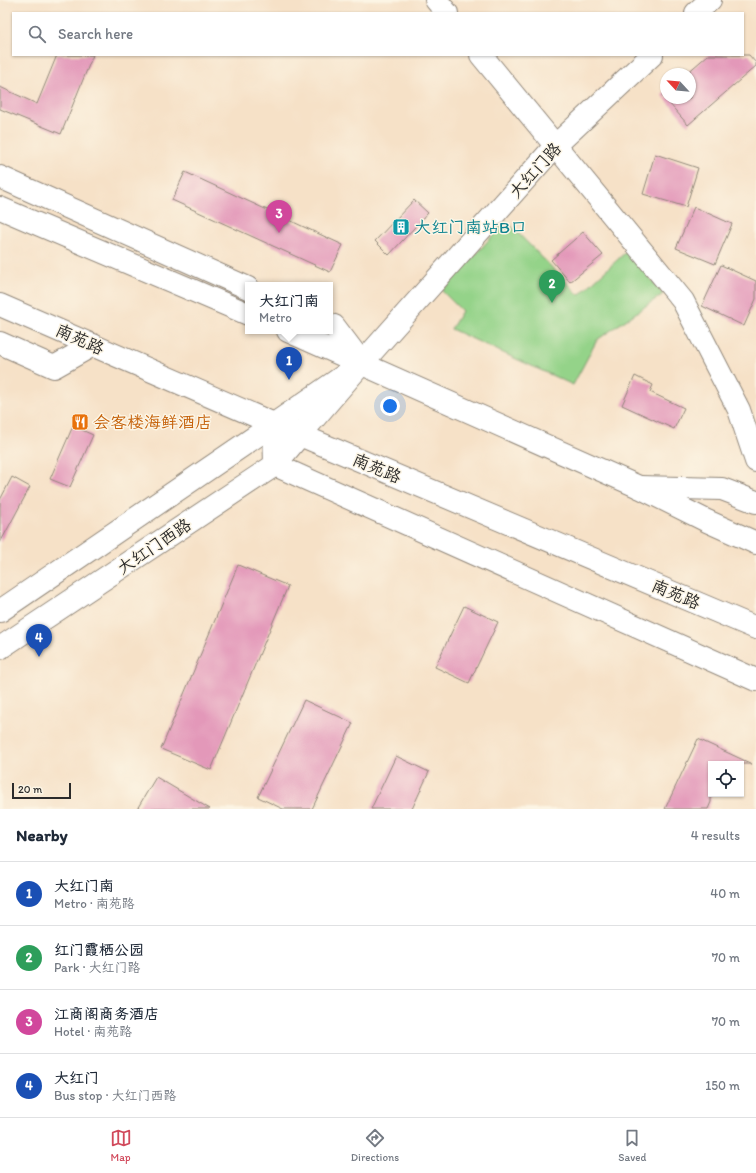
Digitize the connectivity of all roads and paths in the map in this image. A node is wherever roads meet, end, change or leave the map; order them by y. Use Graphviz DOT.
graph roads {
  1 [pos="436,0"];
  2 [pos="710,0"];
  3 [pos="446,12"];
  4 [pos="697,12"];
  5 [pos="483,56"];
  6 [pos="651,56"];
  7 [pos="556,145"];
  8 [pos="0,177"];
  9 [pos="0,208"];
  10 [pos="245,287"];
  11 [pos="0,304"];
  12 [pos="245,313"];
  13 [pos="333,326"];
  14 [pos="295,334"];
  15 [pos="0,343"];
  16 [pos="93,345"];
  17 [pos="362,363"];
  18 [pos="274,424"];
  19 [pos="300,435"];
  20 [pos="756,461"];
  21 [pos="275,465"];
  22 [pos="639,487"];
  23 [pos="756,502"];
  24 [pos="756,543"];
  25 [pos="0,611"];
  26 [pos="718,612"];
  27 [pos="756,628"];
  28 [pos="756,642"];
  29 [pos="0,648"];
  30 [pos="756,680"];
  1 -- 3 [label="main road"];
  2 -- 4 [label="main road"];
  5 -- 7 [label="main road"];
  6 -- 7 [label="main road, 大红门路"];
  7 -- 17 [label="main road, 大红门路"];
  7 -- 20 [label="main road"];
  8 -- 10 [label="main road"];
  9 -- 12 [label="main road"];
  11 -- 16 [label="main road, 南苑路"];
  13 -- 17 [label="main road"];
  14 -- 17 [label="main road"];
  15 -- 16 [label="main road"];
  16 -- 18 [label="main road, 南苑路"];
  17 -- 18 [label="main road, 大红门西路"];
  17 -- 19 [label="main road, 大红门西路"];
  17 -- 22 [label="main road"];
  18 -- 19 [label="main road, 南苑路"];
  18 -- 21 [label="main road"];
  18 -- 25 [label="main road, 大红门西路"];
  19 -- 21 [label="main road, 大红门西路"];
  19 -- 26 [label="main road, 南苑路"];
  21 -- 29 [label="main road, 大红门西路"];
  21 -- 30 [label="main road"];
  22 -- 23 [label="main road"];
  22 -- 24 [label="main road"];
  26 -- 27 [label="main road, 南苑路"];
  26 -- 28 [label="main road"];
}
